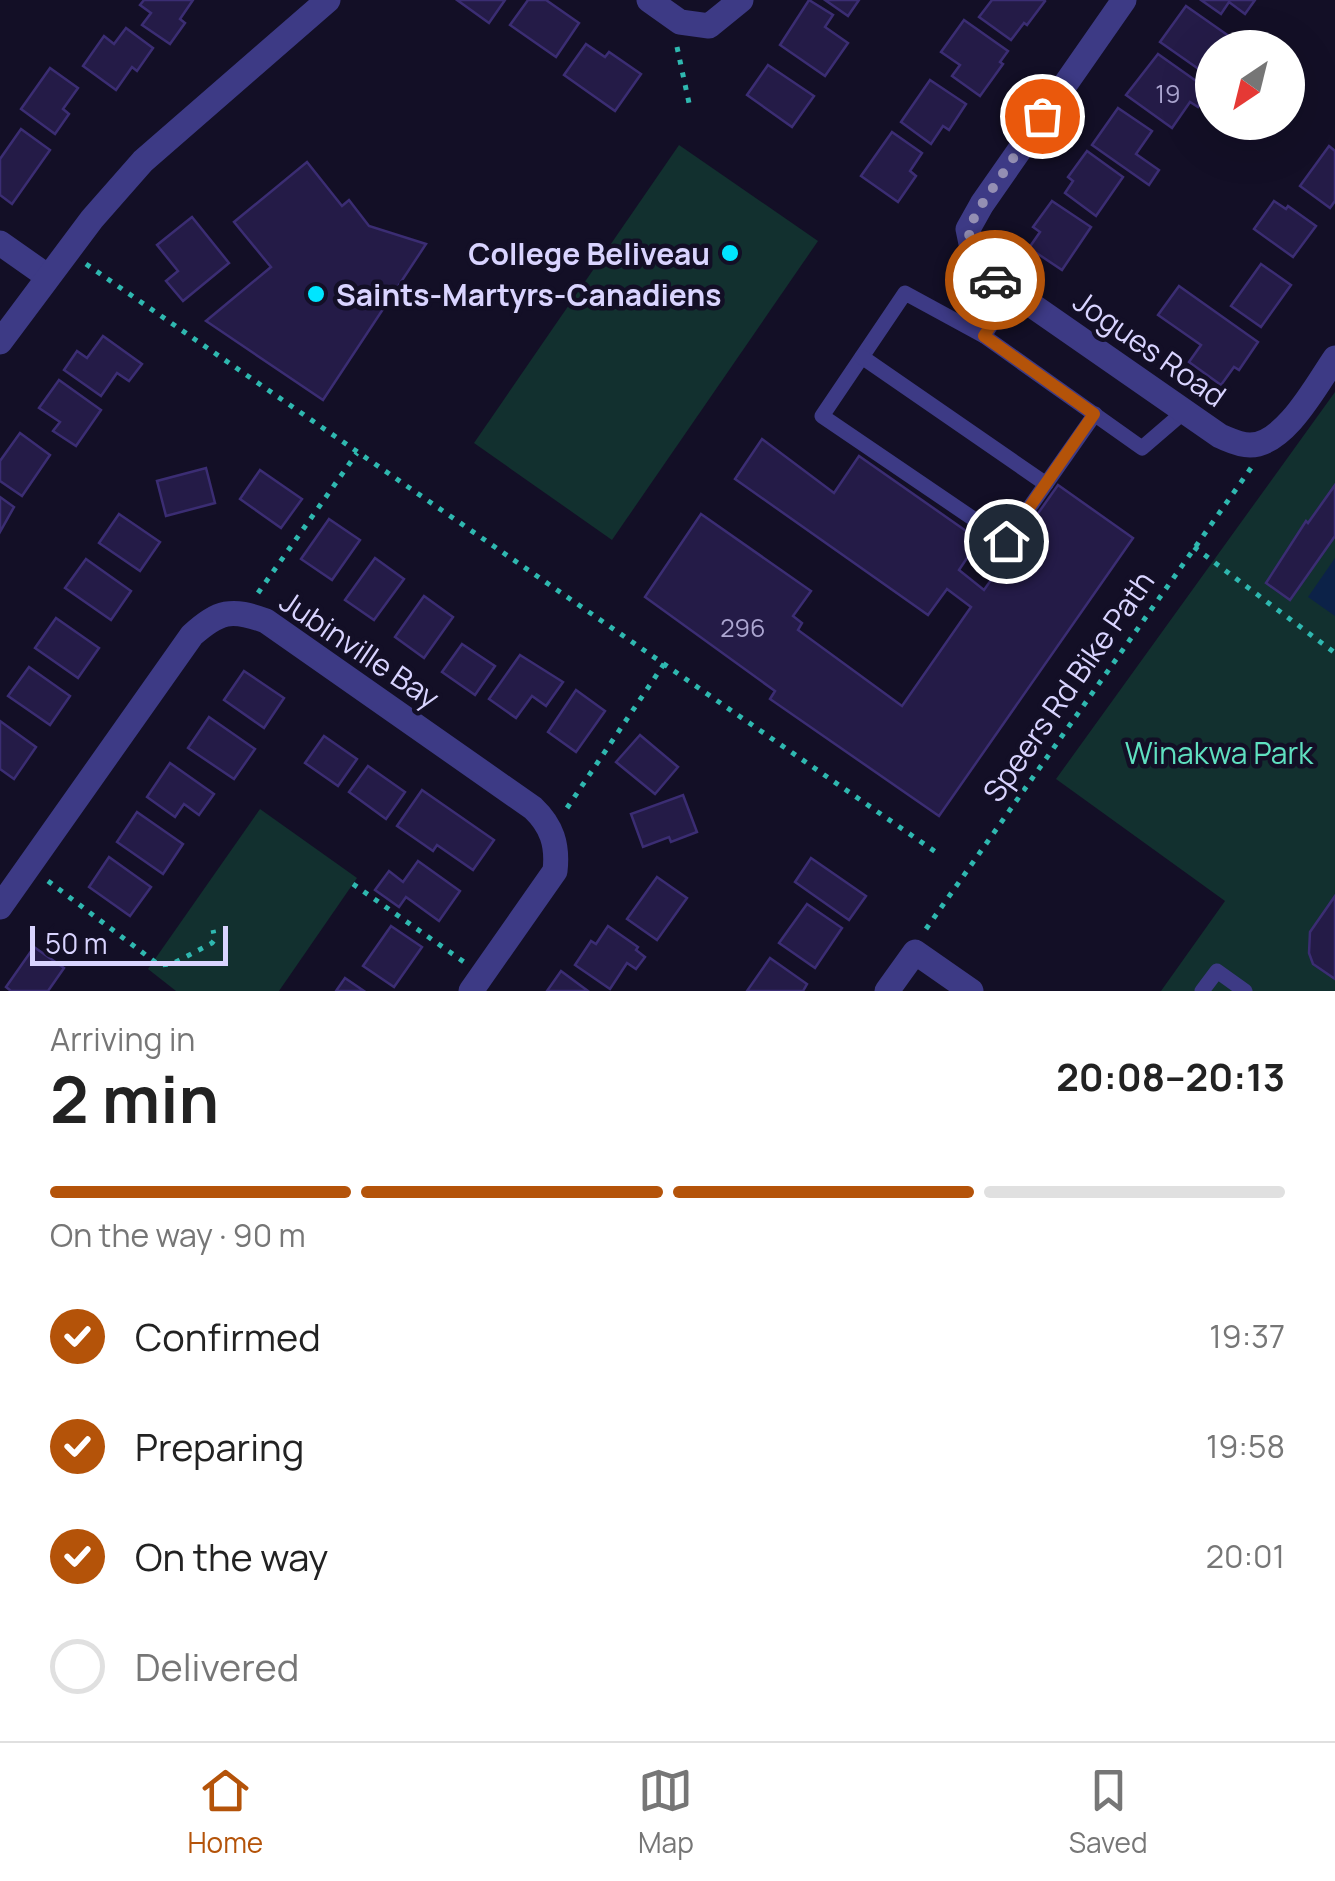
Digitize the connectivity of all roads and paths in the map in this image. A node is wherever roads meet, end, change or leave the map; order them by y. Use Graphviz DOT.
graph roads {
  1 [pos="328,0"];
  2 [pos="741,0"];
  3 [pos="1124,0"];
  4 [pos="660,8"];
  5 [pos="689,103"];
  6 [pos="0,243"];
  7 [pos="67,252"];
  8 [pos="47,276"];
  9 [pos="1012,292"];
  10 [pos="984,336"];
  11 [pos="0,342"];
  12 [pos="862,357"];
  13 [pos="1335,358"];
  14 [pos="1185,411"];
  15 [pos="1094,414"];
  16 [pos="1253,446"];
  17 [pos="358,453"];
  18 [pos="1046,484"];
  19 [pos="1194,547"];
  20 [pos="243,612"];
  21 [pos="1335,653"];
  22 [pos="665,663"];
  23 [pos="551,831"];
  24 [pos="940,855"];
  25 [pos="29,866"];
  26 [pos="353,884"];
  27 [pos="0,907"];
  28 [pos="213,930"];
  29 [pos="915,952"];
  30 [pos="477,983"];
  31 [pos="887,991"];
  32 [pos="971,991"];
  33 [pos="1202,991"];
  34 [pos="1245,991"];
  1 -- 7 [label="street"];
  2 -- 4 [label="street"];
  3 -- 9 [label="street, Jogues Road"];
  4 -- 5 [label="path"];
  6 -- 8 [label="street"];
  7 -- 8 [label="street"];
  7 -- 17 [label="path"];
  8 -- 11 [label="street"];
  9 -- 10 [label="lane"];
  9 -- 14 [label="street, Jogues Road"];
  10 -- 12 [label="lane"];
  10 -- 15 [label="lane"];
  12 -- 18 [label="lane"];
  12 -- 18 [label="lane"];
  13 -- 16 [label="street"];
  14 -- 15 [label="lane"];
  14 -- 16 [label="street, Jogues Road"];
  15 -- 18 [label="lane"];
  16 -- 19 [label="path, Speers Rd Bike Path"];
  17 -- 20 [label="path"];
  17 -- 22 [label="path"];
  19 -- 21 [label="path"];
  19 -- 29 [label="path, Speers Rd Bike Path"];
  20 -- 23 [label="street, Jubinville Bay"];
  20 -- 25 [label="street, Jubinville Bay"];
  22 -- 23 [label="path"];
  22 -- 24 [label="path"];
  23 -- 30 [label="street"];
  25 -- 27 [label="street, Jubinville Bay"];
  25 -- 28 [label="path"];
  26 -- 30 [label="path"];
  29 -- 31 [label="street"];
  29 -- 32 [label="street"];
  33 -- 34 [label="lane"];
}
